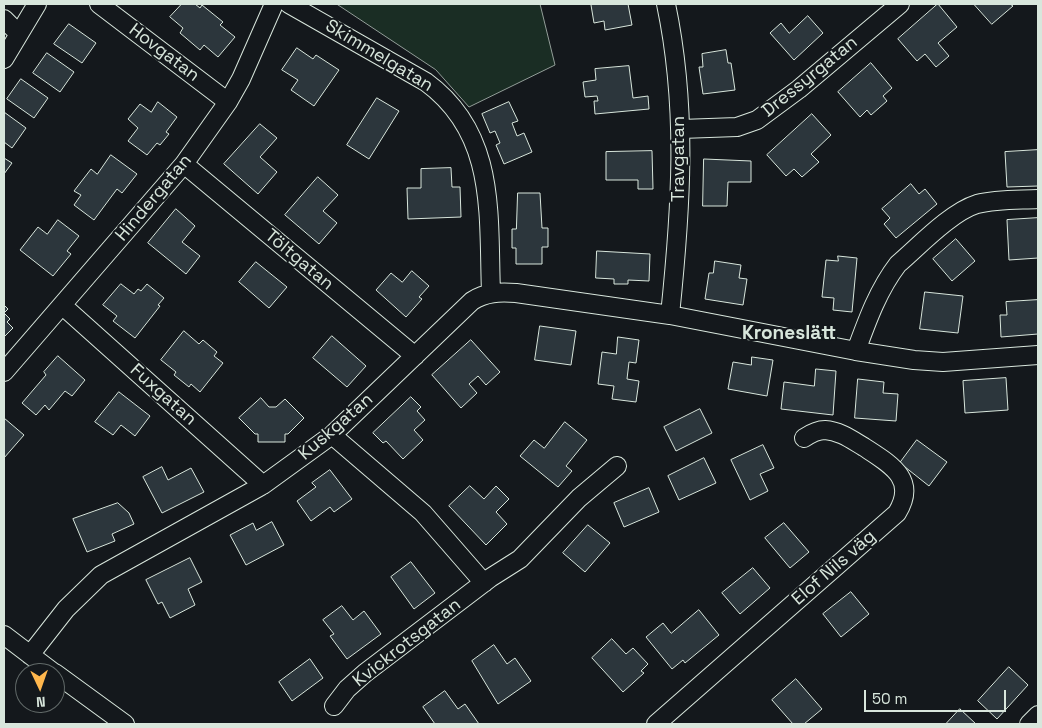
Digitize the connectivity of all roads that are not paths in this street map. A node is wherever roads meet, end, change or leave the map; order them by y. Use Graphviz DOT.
graph roads {
  1 [pos="37,4"];
  2 [pos="99,4"];
  3 [pos="274,4"];
  4 [pos="289,4"];
  5 [pos="666,4"];
  6 [pos="900,4"];
  7 [pos="4,18"];
  8 [pos="19,34"];
  9 [pos="4,59"];
  10 [pos="228,102"];
  11 [pos="681,129"];
  12 [pos="184,164"];
  13 [pos="1038,199"];
  14 [pos="491,293"];
  15 [pos="63,306"];
  16 [pos="670,315"];
  17 [pos="856,351"];
  18 [pos="1038,355"];
  19 [pos="414,356"];
  20 [pos="4,372"];
  21 [pos="332,435"];
  22 [pos="804,438"];
  23 [pos="617,466"];
  24 [pos="263,485"];
  25 [pos="484,583"];
  26 [pos="4,635"];
  27 [pos="30,656"];
  28 [pos="40,663"];
  29 [pos="65,680"];
  30 [pos="334,706"];
  31 [pos="1038,715"];
  32 [pos="125,724"];
  33 [pos="656,724"];
  34 [pos="1030,724"];
  1 -- 8 [label="street"];
  2 -- 10 [label="street, Hovgatan"];
  3 -- 10 [label="street, Hindergatan"];
  4 -- 14 [label="street, Skimmelgatan"];
  5 -- 11 [label="street, Travgatan"];
  6 -- 11 [label="street, Dressyrgatan"];
  7 -- 8 [label="street"];
  8 -- 9 [label="street"];
  10 -- 12 [label="street, Hindergatan"];
  11 -- 16 [label="street, Travgatan"];
  12 -- 15 [label="street, Hindergatan"];
  12 -- 19 [label="street, Töltgatan"];
  13 -- 17 [label="street"];
  14 -- 16 [label="street, Kuskgatan"];
  14 -- 19 [label="street, Kuskgatan"];
  15 -- 20 [label="street, Hindergatan"];
  15 -- 24 [label="street, Fuxgatan"];
  16 -- 17 [label="street, Kuskgatan"];
  17 -- 18 [label="street, Kuskgatan"];
  19 -- 21 [label="street, Kuskgatan"];
  21 -- 24 [label="street, Kuskgatan"];
  21 -- 25 [label="street"];
  22 -- 33 [label="street, Elof Nils väg"];
  23 -- 25 [label="street, Kvickrotsgatan"];
  24 -- 27 [label="street, Kuskgatan"];
  25 -- 30 [label="street, Kvickrotsgatan"];
  26 -- 27 [label="street"];
  27 -- 28 [label="street"];
  29 -- 32 [label="street"];
  31 -- 34 [label="street"];
}
